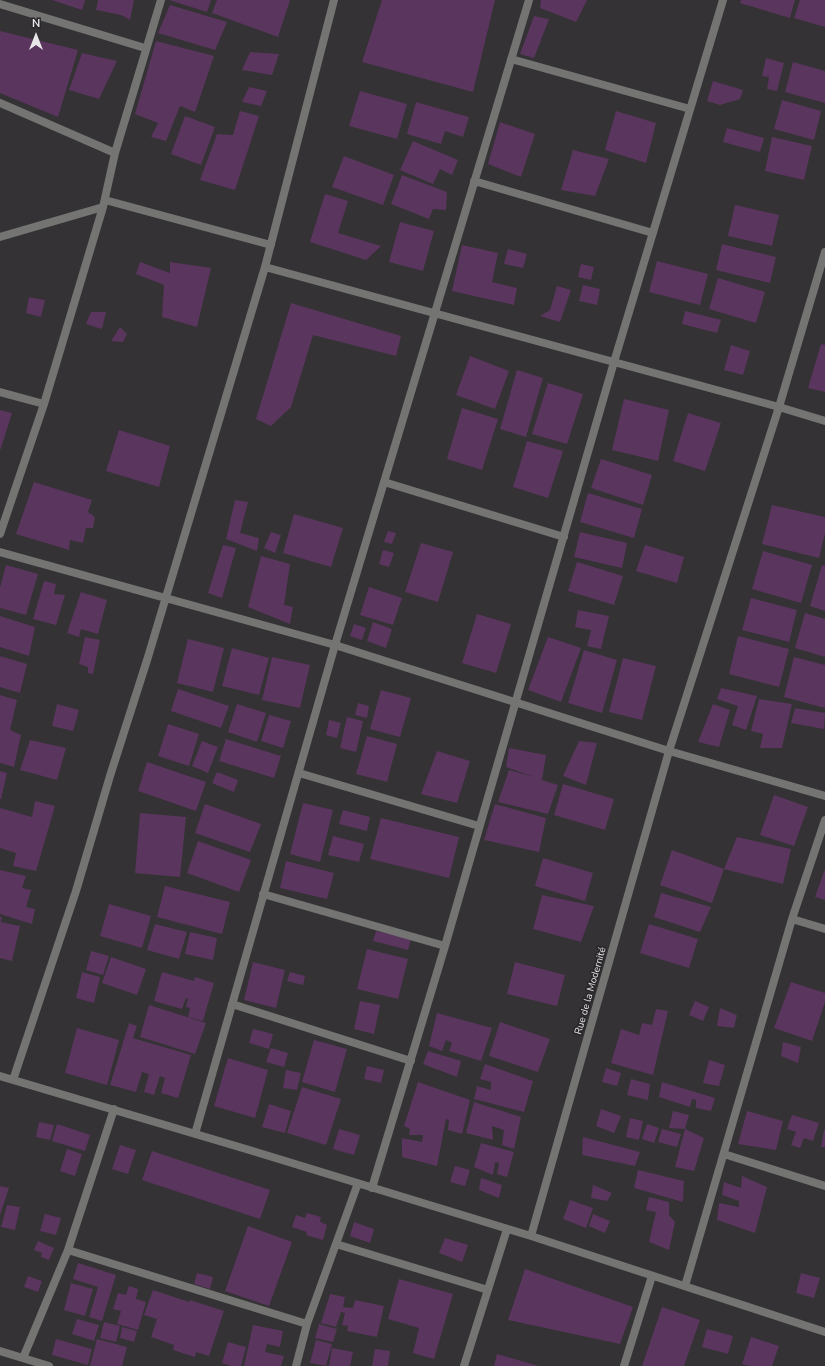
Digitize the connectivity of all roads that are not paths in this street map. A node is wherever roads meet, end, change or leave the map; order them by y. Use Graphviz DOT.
graph roads {
  1 [pos="161,0"];
  2 [pos="334,0"];
  3 [pos="529,0"];
  4 [pos="723,0"];
  5 [pos="0,4"];
  6 [pos="145,48"];
  7 [pos="511,59"];
  8 [pos="0,103"];
  9 [pos="690,109"];
  10 [pos="115,153"];
  11 [pos="474,181"];
  12 [pos="104,203"];
  13 [pos="653,233"];
  14 [pos="0,237"];
  15 [pos="270,245"];
  16 [pos="825,252"];
  17 [pos="265,266"];
  18 [pos="434,313"];
  19 [pos="614,362"];
  20 [pos="0,392"];
  21 [pos="44,404"];
  22 [pos="779,407"];
  23 [pos="825,421"];
  24 [pos="384,482"];
  25 [pos="0,534"];
  26 [pos="564,537"];
  27 [pos="0,552"];
  28 [pos="166,598"];
  29 [pos="335,645"];
  30 [pos="515,702"];
  31 [pos="669,751"];
  32 [pos="299,773"];
  33 [pos="825,796"];
  34 [pos="825,820"];
  35 [pos="480,826"];
  36 [pos="263,894"];
  37 [pos="792,920"];
  38 [pos="825,929"];
  39 [pos="445,946"];
  40 [pos="232,1004"];
  41 [pos="411,1061"];
  42 [pos="0,1076"];
  43 [pos="13,1080"];
  44 [pos="114,1109"];
  45 [pos="195,1134"];
  46 [pos="724,1154"];
  47 [pos="358,1183"];
  48 [pos="825,1186"];
  49 [pos="372,1188"];
  50 [pos="507,1229"];
  51 [pos="531,1236"];
  52 [pos="336,1244"];
  53 [pos="68,1250"];
  54 [pos="652,1276"];
  55 [pos="685,1286"];
  56 [pos="488,1290"];
  57 [pos="307,1324"];
  58 [pos="825,1332"];
  59 [pos="0,1351"];
  60 [pos="23,1358"];
  61 [pos="49,1366"];
  62 [pos="296,1366"];
  63 [pos="464,1366"];
  64 [pos="624,1366"];
  1 -- 6 [label="street"];
  2 -- 15 [label="street"];
  3 -- 7 [label="street"];
  4 -- 9 [label="street"];
  5 -- 6 [label="street"];
  6 -- 10 [label="street"];
  7 -- 9 [label="street"];
  7 -- 11 [label="street"];
  8 -- 10 [label="street"];
  9 -- 13 [label="street"];
  10 -- 12 [label="street"];
  11 -- 13 [label="street"];
  11 -- 18 [label="street"];
  12 -- 14 [label="street"];
  12 -- 15 [label="street"];
  12 -- 21 [label="street"];
  13 -- 19 [label="street"];
  15 -- 17 [label="street"];
  16 -- 22 [label="street, Rue de la Modernité"];
  17 -- 18 [label="street"];
  17 -- 28 [label="street"];
  18 -- 19 [label="street"];
  18 -- 24 [label="street"];
  19 -- 22 [label="street"];
  19 -- 26 [label="street"];
  20 -- 21 [label="street"];
  21 -- 25 [label="street"];
  22 -- 23 [label="street"];
  22 -- 31 [label="street, Rue de la Modernité"];
  24 -- 26 [label="street"];
  24 -- 29 [label="street"];
  26 -- 30 [label="street"];
  27 -- 28 [label="street"];
  28 -- 29 [label="street"];
  28 -- 43 [label="street"];
  29 -- 30 [label="street"];
  29 -- 32 [label="street"];
  30 -- 31 [label="street"];
  30 -- 35 [label="street"];
  31 -- 33 [label="street"];
  31 -- 51 [label="street, Rue de la Modernité"];
  32 -- 35 [label="street"];
  32 -- 36 [label="street"];
  34 -- 37 [label="street"];
  35 -- 39 [label="street"];
  36 -- 39 [label="street"];
  36 -- 40 [label="street"];
  37 -- 38 [label="street"];
  37 -- 46 [label="street"];
  39 -- 41 [label="street"];
  40 -- 41 [label="street"];
  40 -- 45 [label="street"];
  41 -- 49 [label="street"];
  42 -- 43 [label="street"];
  43 -- 44 [label="street"];
  44 -- 45 [label="street"];
  44 -- 53 [label="street"];
  45 -- 47 [label="street"];
  46 -- 48 [label="street"];
  46 -- 55 [label="street"];
  47 -- 49 [label="street"];
  47 -- 52 [label="street"];
  49 -- 50 [label="street"];
  50 -- 51 [label="street"];
  50 -- 56 [label="street"];
  51 -- 54 [label="street"];
  52 -- 56 [label="street"];
  52 -- 57 [label="street"];
  53 -- 57 [label="street"];
  53 -- 60 [label="street"];
  54 -- 55 [label="street"];
  54 -- 64 [label="street"];
  55 -- 58 [label="street"];
  56 -- 63 [label="street"];
  57 -- 62 [label="street"];
  59 -- 60 [label="street"];
  60 -- 61 [label="street"];
}
